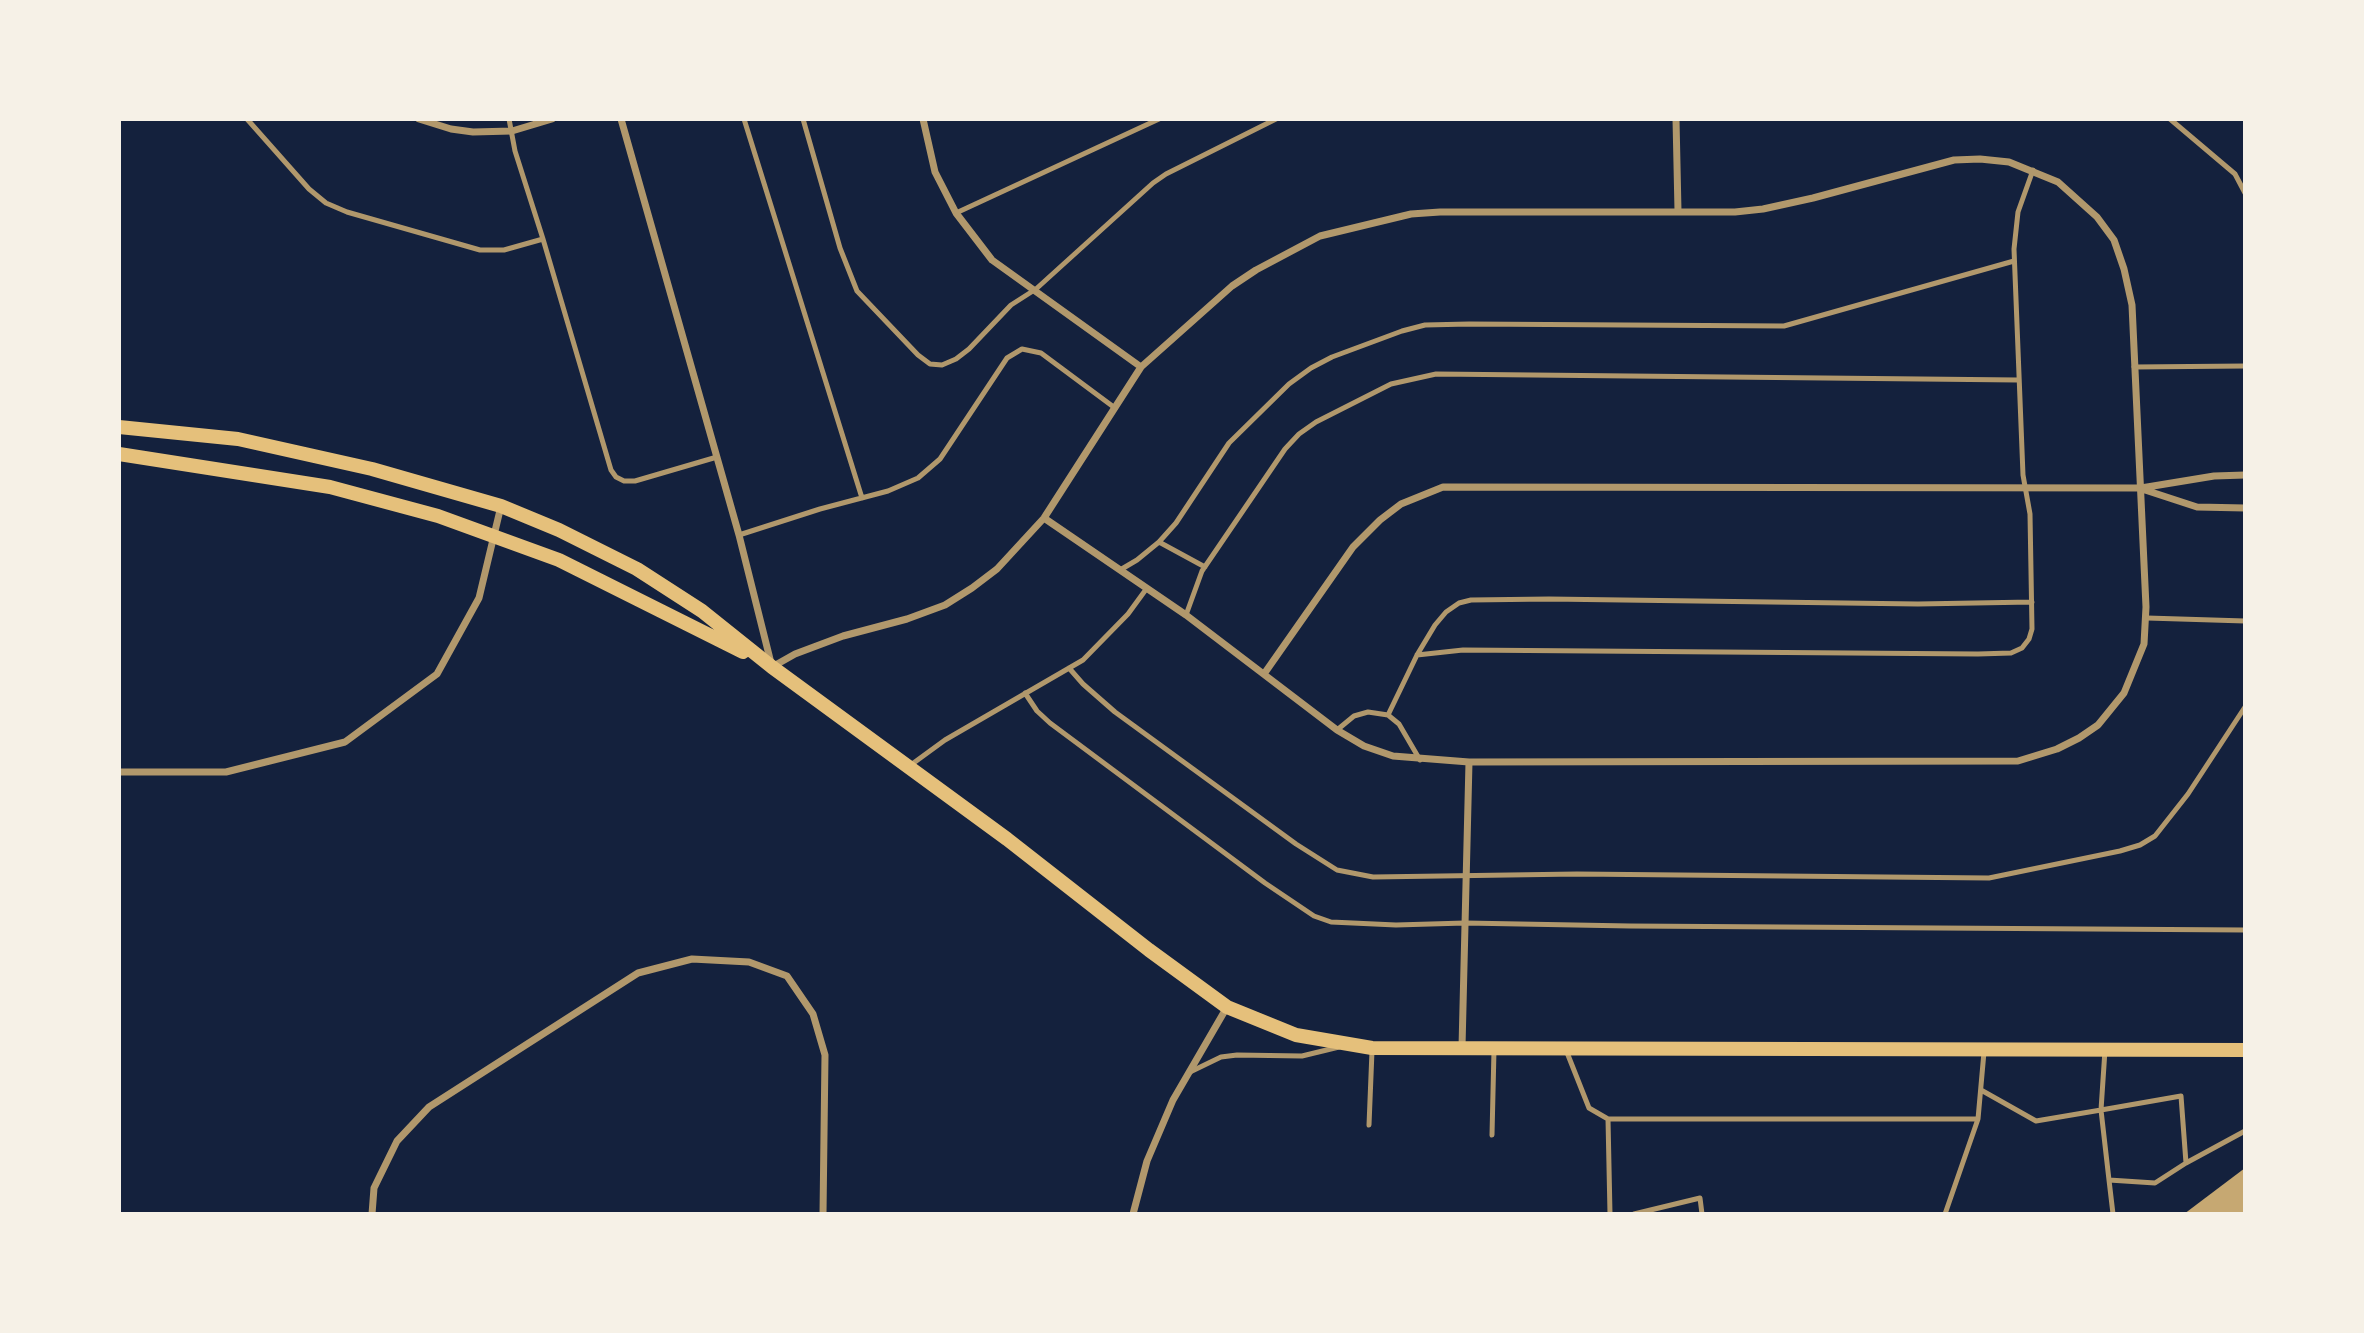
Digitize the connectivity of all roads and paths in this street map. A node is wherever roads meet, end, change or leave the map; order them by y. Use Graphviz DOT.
graph roads {
  1 [pos="247,119"];
  2 [pos="419,119"];
  3 [pos="453,119"];
  4 [pos="509,119"];
  5 [pos="552,119"];
  6 [pos="621,119"];
  7 [pos="744,119"];
  8 [pos="803,119"];
  9 [pos="923,119"];
  10 [pos="1159,119"];
  11 [pos="1276,119"];
  12 [pos="1676,119"];
  13 [pos="2170,119"];
  14 [pos="451,129"];
  15 [pos="512,131"];
  16 [pos="2033,170"];
  17 [pos="2245,193"];
  18 [pos="1678,211"];
  19 [pos="956,213"];
  20 [pos="543,239"];
  21 [pos="2014,261"];
  22 [pos="1033,291"];
  23 [pos="2245,366"];
  24 [pos="1141,367"];
  25 [pos="2134,367"];
  26 [pos="2018,380"];
  27 [pos="1115,408"];
  28 [pos="119,427"];
  29 [pos="119,454"];
  30 [pos="717,457"];
  31 [pos="2245,475"];
  32 [pos="2026,488"];
  33 [pos="2141,488"];
  34 [pos="862,498"];
  35 [pos="501,506"];
  36 [pos="2245,508"];
  37 [pos="1044,518"];
  38 [pos="739,535"];
  39 [pos="495,537"];
  40 [pos="1159,542"];
  41 [pos="1205,567"];
  42 [pos="1120,570"];
  43 [pos="1147,588"];
  44 [pos="2032,602"];
  45 [pos="1186,615"];
  46 [pos="2147,618"];
  47 [pos="2245,621"];
  48 [pos="1418,655"];
  49 [pos="772,667"];
  50 [pos="1069,668"];
  51 [pos="1264,674"];
  52 [pos="1025,693"];
  53 [pos="2245,707"];
  54 [pos="1388,715"];
  55 [pos="1337,730"];
  56 [pos="1420,760"];
  57 [pos="1469,762"];
  58 [pos="908,767"];
  59 [pos="119,772"];
  60 [pos="1466,875"];
  61 [pos="1465,923"];
  62 [pos="2245,930"];
  63 [pos="1227,1007"];
  64 [pos="1350,1044"];
  65 [pos="1462,1047"];
  66 [pos="1494,1047"];
  67 [pos="1565,1047"];
  68 [pos="1372,1048"];
  69 [pos="1984,1049"];
  70 [pos="2105,1049"];
  71 [pos="2245,1050"];
  72 [pos="1189,1072"];
  73 [pos="1981,1090"];
  74 [pos="2101,1110"];
  75 [pos="1608,1119"];
  76 [pos="1978,1119"];
  77 [pos="1369,1125"];
  78 [pos="2245,1131"];
  79 [pos="1492,1135"];
  80 [pos="2186,1163"];
  81 [pos="2109,1181"];
  82 [pos="372,1214"];
  83 [pos="823,1214"];
  84 [pos="1133,1214"];
  85 [pos="1610,1214"];
  86 [pos="1634,1214"];
  87 [pos="1702,1214"];
  88 [pos="1945,1214"];
  89 [pos="2113,1214"];
  1 -- 20 [label="lane"];
  2 -- 14 [label="street"];
  3 -- 14 [label="lane"];
  4 -- 15 [label="lane"];
  5 -- 15 [label="street"];
  6 -- 30 [label="street"];
  7 -- 34 [label="lane"];
  8 -- 22 [label="lane"];
  9 -- 19 [label="street"];
  10 -- 19 [label="lane"];
  11 -- 22 [label="lane"];
  12 -- 18 [label="street"];
  13 -- 17 [label="lane"];
  14 -- 15 [label="street"];
  15 -- 20 [label="lane"];
  16 -- 18 [label="street"];
  16 -- 21 [label="lane"];
  16 -- 25 [label="street"];
  18 -- 24 [label="street"];
  19 -- 22 [label="street"];
  20 -- 30 [label="lane"];
  21 -- 26 [label="lane"];
  21 -- 40 [label="lane"];
  22 -- 24 [label="street"];
  23 -- 25 [label="lane"];
  24 -- 27 [label="street"];
  25 -- 33 [label="street"];
  26 -- 32 [label="lane"];
  26 -- 41 [label="lane"];
  27 -- 34 [label="lane"];
  27 -- 37 [label="street"];
  28 -- 35 [label="main road"];
  29 -- 39 [label="main road"];
  30 -- 38 [label="street"];
  31 -- 33 [label="street"];
  32 -- 33 [label="street"];
  32 -- 44 [label="lane"];
  32 -- 51 [label="street"];
  33 -- 36 [label="street"];
  33 -- 46 [label="street"];
  34 -- 38 [label="lane"];
  35 -- 39 [label="street"];
  35 -- 49 [label="main road"];
  37 -- 42 [label="street"];
  37 -- 49 [label="street"];
  38 -- 49 [label="street"];
  39 -- 49 [label="main road"];
  39 -- 59 [label="street"];
  40 -- 41 [label="lane"];
  40 -- 42 [label="lane"];
  41 -- 45 [label="lane"];
  42 -- 43 [label="street"];
  43 -- 45 [label="street"];
  43 -- 50 [label="lane"];
  44 -- 48 [label="lane"];
  44 -- 48 [label="lane"];
  45 -- 51 [label="street"];
  46 -- 47 [label="lane"];
  46 -- 57 [label="street"];
  48 -- 54 [label="lane"];
  49 -- 58 [label="main road"];
  50 -- 52 [label="lane"];
  50 -- 60 [label="lane"];
  51 -- 55 [label="street"];
  52 -- 58 [label="lane"];
  52 -- 61 [label="lane"];
  53 -- 60 [label="lane"];
  54 -- 55 [label="lane"];
  54 -- 56 [label="lane"];
  55 -- 56 [label="street"];
  56 -- 57 [label="street"];
  57 -- 60 [label="street"];
  58 -- 63 [label="main road"];
  60 -- 61 [label="street"];
  61 -- 62 [label="lane"];
  61 -- 65 [label="street"];
  63 -- 64 [label="main road"];
  63 -- 72 [label="street"];
  64 -- 68 [label="main road"];
  64 -- 72 [label="lane"];
  65 -- 66 [label="main road"];
  65 -- 68 [label="main road"];
  66 -- 67 [label="main road"];
  66 -- 79 [label="lane"];
  67 -- 69 [label="main road"];
  67 -- 75 [label="lane"];
  68 -- 77 [label="lane"];
  69 -- 70 [label="main road"];
  69 -- 73 [label="lane"];
  70 -- 71 [label="main road"];
  70 -- 74 [label="lane"];
  72 -- 84 [label="street"];
  73 -- 74 [label="lane"];
  73 -- 76 [label="lane"];
  74 -- 80 [label="lane"];
  74 -- 81 [label="lane"];
  75 -- 76 [label="lane"];
  75 -- 85 [label="lane"];
  76 -- 88 [label="lane"];
  78 -- 80 [label="lane"];
  80 -- 81 [label="lane"];
  81 -- 89 [label="lane"];
  82 -- 83 [label="street"];
  86 -- 87 [label="lane"];
}
